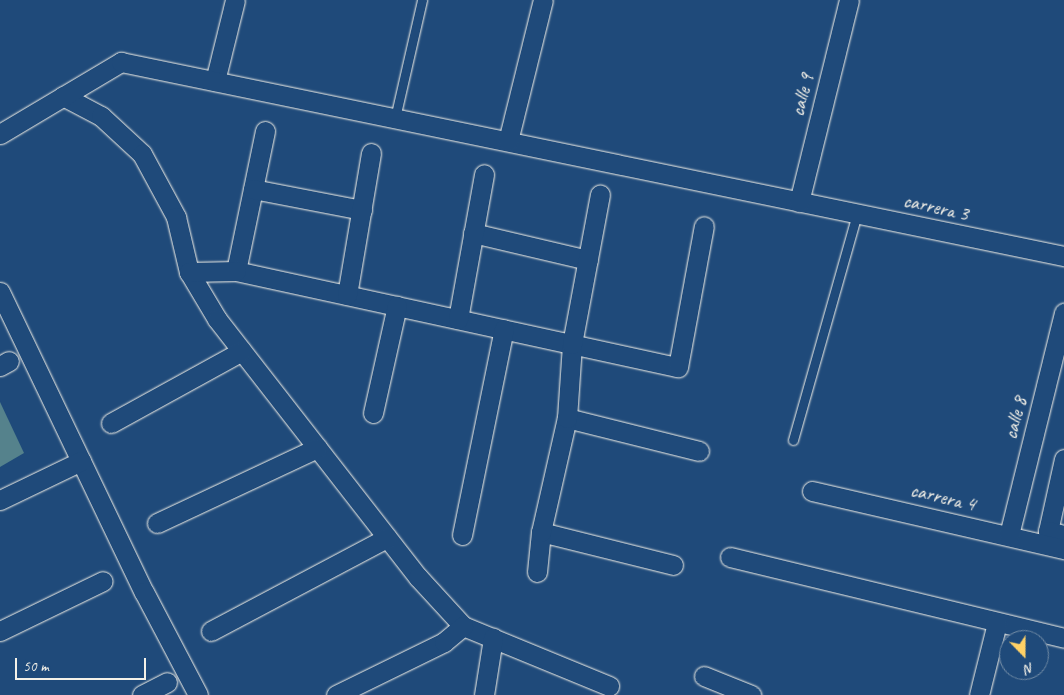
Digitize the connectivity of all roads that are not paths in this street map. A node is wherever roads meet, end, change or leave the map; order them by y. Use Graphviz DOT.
graph roads {
  1 [pos="235,0"];
  2 [pos="422,0"];
  3 [pos="543,0"];
  4 [pos="849,0"];
  5 [pos="215,81"];
  6 [pos="63,96"];
  7 [pos="395,118"];
  8 [pos="265,131"];
  9 [pos="0,134"];
  10 [pos="508,142"];
  11 [pos="371,153"];
  12 [pos="484,174"];
  13 [pos="253,189"];
  14 [pos="600,195"];
  15 [pos="800,202"];
  16 [pos="362,210"];
  17 [pos="856,214"];
  18 [pos="704,226"];
  19 [pos="473,233"];
  20 [pos="1064,256"];
  21 [pos="588,260"];
  22 [pos="189,272"];
  23 [pos="236,272"];
  24 [pos="0,292"];
  25 [pos="347,295"];
  26 [pos="397,306"];
  27 [pos="1064,313"];
  28 [pos="458,319"];
  29 [pos="504,329"];
  30 [pos="572,344"];
  31 [pos="242,351"];
  32 [pos="373,413"];
  33 [pos="567,418"];
  34 [pos="111,423"];
  35 [pos="793,440"];
  36 [pos="317,448"];
  37 [pos="699,450"];
  38 [pos="1064,459"];
  39 [pos="81,461"];
  40 [pos="812,491"];
  41 [pos="0,500"];
  42 [pos="157,523"];
  43 [pos="542,532"];
  44 [pos="462,535"];
  45 [pos="1009,535"];
  46 [pos="1064,535"];
  47 [pos="387,538"];
  48 [pos="1064,549"];
  49 [pos="730,557"];
  50 [pos="673,566"];
  51 [pos="537,572"];
  52 [pos="103,581"];
  53 [pos="997,623"];
  54 [pos="463,626"];
  55 [pos="0,631"];
  56 [pos="211,631"];
  57 [pos="493,638"];
  58 [pos="1064,638"];
  59 [pos="704,676"];
  60 [pos="167,682"];
  61 [pos="370,686"];
  62 [pos="602,688"];
  63 [pos="142,695"];
  64 [pos="198,695"];
  65 [pos="336,695"];
  66 [pos="484,695"];
  67 [pos="751,695"];
  68 [pos="979,695"];
  1 -- 5 [label="street"];
  2 -- 7 [label="lane"];
  3 -- 10 [label="street"];
  4 -- 15 [label="street, calle 9"];
  5 -- 6 [label="street, carrera 3"];
  5 -- 7 [label="street, carrera 3"];
  6 -- 9 [label="street, carrera 3"];
  6 -- 22 [label="street"];
  7 -- 10 [label="street, carrera 3"];
  8 -- 13 [label="street"];
  10 -- 15 [label="street, carrera 3"];
  11 -- 16 [label="street"];
  12 -- 19 [label="street"];
  13 -- 16 [label="street"];
  13 -- 23 [label="street"];
  14 -- 21 [label="street"];
  15 -- 17 [label="street, carrera 3"];
  16 -- 25 [label="street"];
  17 -- 20 [label="street, carrera 3"];
  17 -- 35 [label="lane"];
  18 -- 30 [label="street"];
  19 -- 21 [label="street"];
  19 -- 28 [label="street"];
  21 -- 30 [label="street"];
  22 -- 23 [label="street"];
  22 -- 31 [label="street"];
  23 -- 25 [label="street"];
  24 -- 39 [label="street"];
  25 -- 26 [label="street"];
  26 -- 28 [label="street"];
  26 -- 32 [label="street"];
  27 -- 45 [label="street, calle 8"];
  28 -- 29 [label="street"];
  29 -- 30 [label="street"];
  29 -- 44 [label="street"];
  30 -- 33 [label="street"];
  31 -- 34 [label="street"];
  31 -- 36 [label="street"];
  33 -- 37 [label="street"];
  33 -- 43 [label="street"];
  36 -- 42 [label="street"];
  36 -- 47 [label="street"];
  38 -- 46 [label="street"];
  39 -- 41 [label="street"];
  39 -- 64 [label="street"];
  40 -- 45 [label="street, carrera 4"];
  43 -- 50 [label="street"];
  43 -- 51 [label="street"];
  45 -- 48 [label="street, carrera 4"];
  47 -- 54 [label="street"];
  47 -- 56 [label="street"];
  49 -- 53 [label="street"];
  52 -- 55 [label="street"];
  53 -- 58 [label="street"];
  53 -- 68 [label="street"];
  54 -- 57 [label="street"];
  54 -- 61 [label="street"];
  57 -- 62 [label="street"];
  57 -- 66 [label="street"];
  59 -- 67 [label="street"];
  60 -- 63 [label="street"];
  61 -- 65 [label="street"];
}
